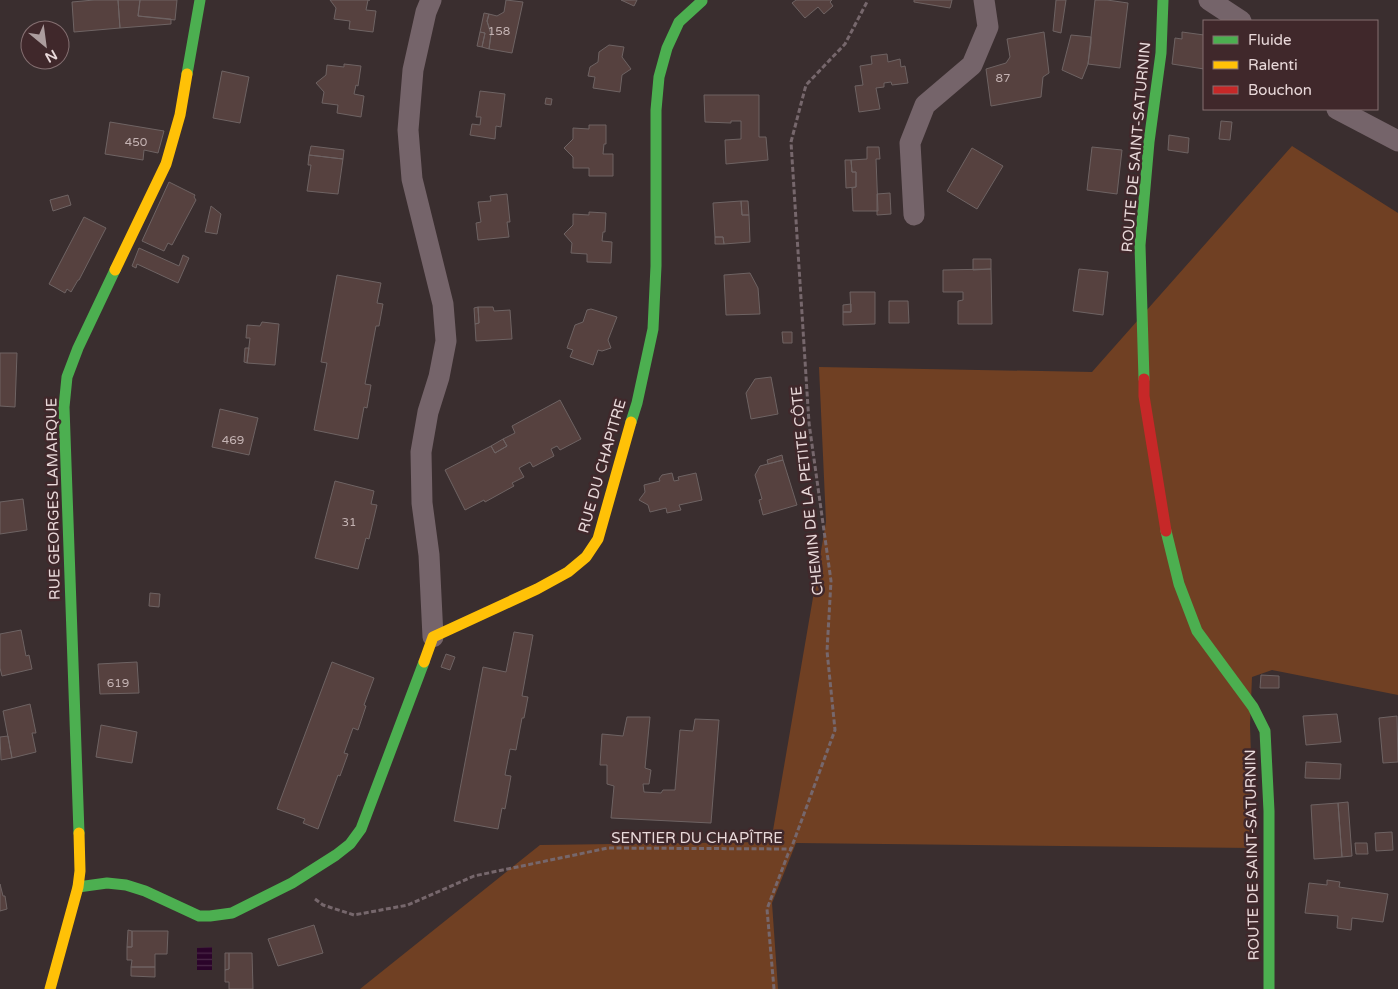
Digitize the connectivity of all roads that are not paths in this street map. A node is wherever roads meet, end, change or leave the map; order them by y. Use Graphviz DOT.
graph roads {
  1 [pos="200,0"];
  2 [pos="430,0"];
  3 [pos="702,0"];
  4 [pos="984,0"];
  5 [pos="1163,0"];
  6 [pos="1209,0"];
  7 [pos="1239,20"];
  8 [pos="1339,110"];
  9 [pos="1398,141"];
  10 [pos="914,215"];
  11 [pos="433,637"];
  12 [pos="78,887"];
  13 [pos="50,989"];
  14 [pos="1269,989"];
  1 -- 12 [label="street, RUE GEORGES LAMARQUE"];
  2 -- 11 [label="street"];
  3 -- 11 [label="street, RUE DU CHAPITRE"];
  4 -- 10 [label="street"];
  5 -- 14 [label="street, ROUTE DE SAINT-SATURNIN"];
  6 -- 7 [label="street"];
  8 -- 9 [label="street"];
  11 -- 12 [label="street"];
  12 -- 13 [label="street, RUE GEORGES LAMARQUE"];
}
